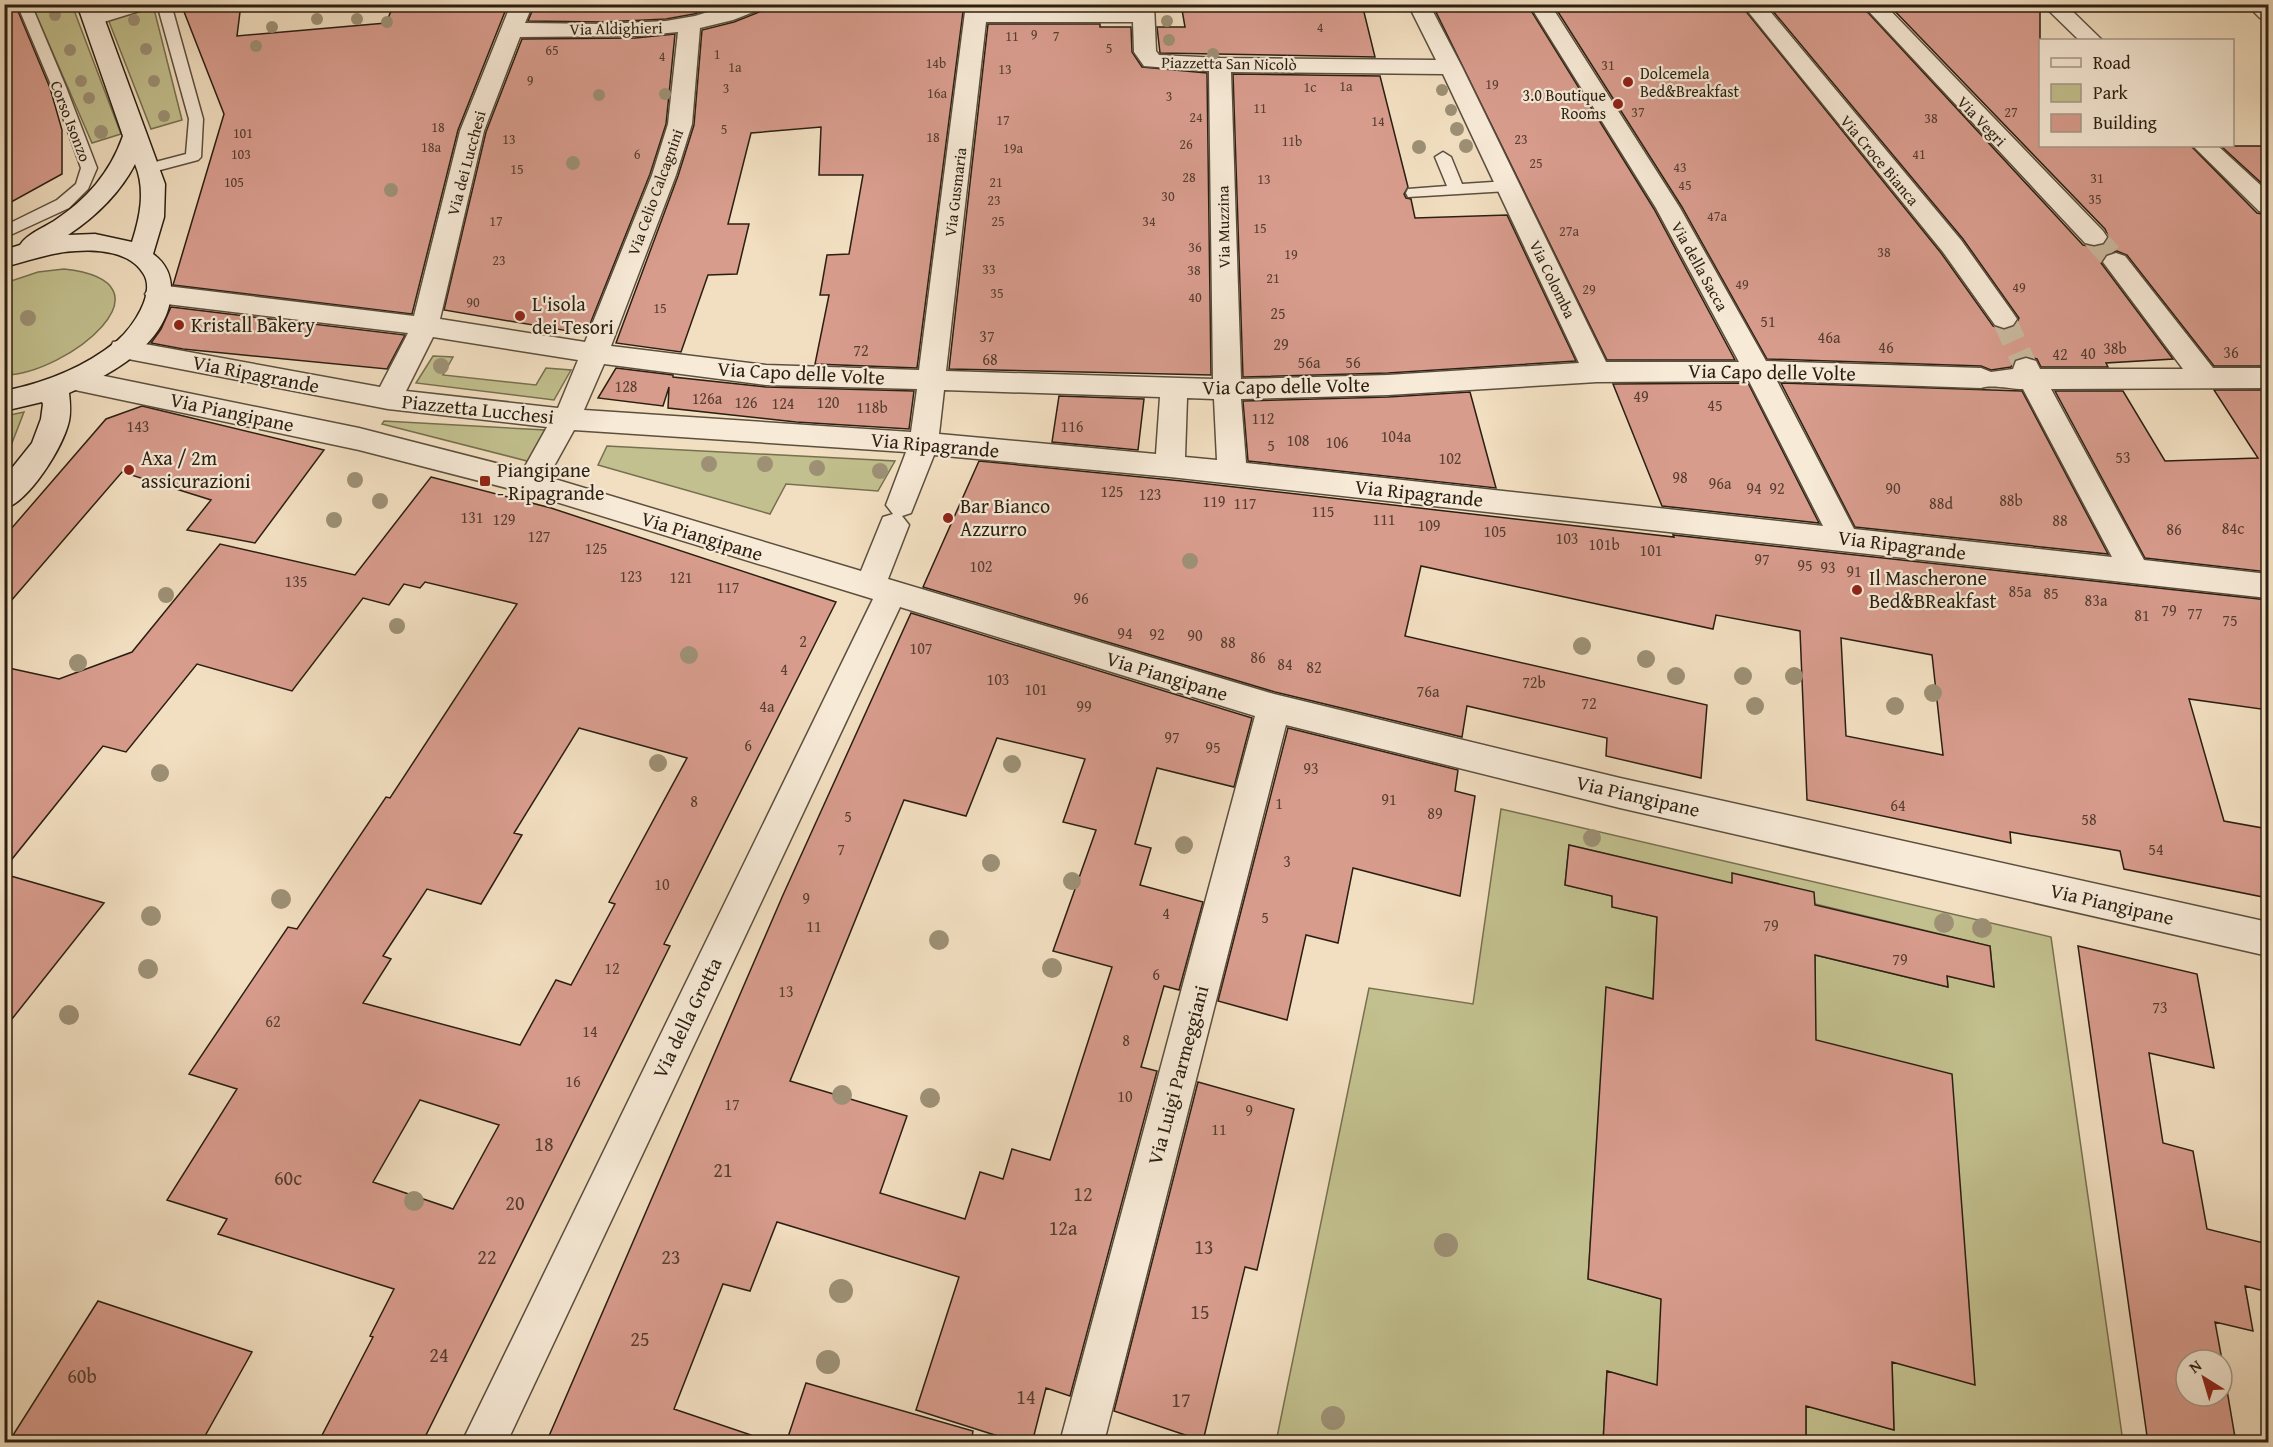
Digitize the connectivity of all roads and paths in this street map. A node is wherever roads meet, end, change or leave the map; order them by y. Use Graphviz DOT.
graph roads {
  1 [pos="24,4"];
  2 [pos="138,4"];
  3 [pos="164,4"];
  4 [pos="522,4"];
  5 [pos="753,4"];
  6 [pos="1418,4"];
  7 [pos="1539,4"];
  8 [pos="1752,4"];
  9 [pos="1872,4"];
  10 [pos="2052,4"];
  11 [pos="2256,4"];
  12 [pos="977,10"];
  13 [pos="1144,10"];
  14 [pos="91,11"];
  15 [pos="2268,13"];
  16 [pos="689,24"];
  17 [pos="512,30"];
  18 [pos="2090,39"];
  19 [pos="1220,65"];
  20 [pos="1451,67"];
  21 [pos="135,136"];
  22 [pos="2206,147"];
  23 [pos="1443,157"];
  24 [pos="149,168"];
  25 [pos="1508,186"];
  26 [pos="1457,190"];
  27 [pos="1414,193"];
  28 [pos="2268,205"];
  29 [pos="4,233"];
  30 [pos="2094,237"];
  31 [pos="12,256"];
  32 [pos="140,256"];
  33 [pos="2116,262"];
  34 [pos="158,294"];
  35 [pos="2004,319"];
  36 [pos="425,326"];
  37 [pos="123,349"];
  38 [pos="593,353"];
  39 [pos="1758,370"];
  40 [pos="1597,372"];
  41 [pos="2029,374"];
  42 [pos="2268,378"];
  43 [pos="2206,379"];
  44 [pos="932,380"];
  45 [pos="65,384"];
  46 [pos="1174,387"];
  47 [pos="1227,389"];
  48 [pos="388,399"];
  49 [pos="4,401"];
  50 [pos="572,409"];
  51 [pos="924,443"];
  52 [pos="1170,466"];
  53 [pos="1232,473"];
  54 [pos="530,483"];
  55 [pos="4,498"];
  56 [pos="897,515"];
  57 [pos="1844,538"];
  58 [pos="2135,572"];
  59 [pos="2268,586"];
  60 [pos="880,590"];
  61 [pos="1274,708"];
  62 [pos="2268,939"];
  63 [pos="484,1443"];
  64 [pos="1082,1443"];
  1 -- 29 [label="lane, Corso Isonzo"];
  2 -- 14 [label="street"];
  3 -- 24 [label="lane"];
  4 -- 17 [label="street, Via dei Lucchesi"];
  5 -- 16 [label="street, Via Aldighieri"];
  6 -- 20 [label="street, Via Colomba"];
  7 -- 39 [label="street, Via della Sacca"];
  8 -- 35 [label="street, Via Croce Bianca"];
  9 -- 30 [label="street, Via Vegri"];
  10 -- 18 [label="street"];
  11 -- 15 [label="street"];
  12 -- 13 [label="street, Piazzetta San Nicolò"];
  12 -- 44 [label="street, Via Gusmaria"];
  13 -- 19 [label="street, Piazzetta San Nicolò"];
  14 -- 21 [label="street"];
  16 -- 17 [label="street, Via Aldighieri"];
  16 -- 38 [label="street, Via Celio Calcagnini"];
  17 -- 36 [label="street, Via dei Lucchesi"];
  19 -- 20 [label="street, Piazzetta San Nicolò"];
  19 -- 47 [label="street, Via Muzzina"];
  20 -- 25 [label="street, Via Colomba"];
  21 -- 24 [label="street"];
  21 -- 31 [label="street, Corso Isonzo"];
  22 -- 28 [label="street"];
  23 -- 26 [label="lane"];
  24 -- 32 [label="street"];
  25 -- 26 [label="lane"];
  25 -- 40 [label="street, Via Colomba"];
  26 -- 27 [label="lane"];
  31 -- 32 [label="street"];
  32 -- 34 [label="street"];
  33 -- 43 [label="street"];
  34 -- 36 [label="street"];
  34 -- 37 [label="street"];
  36 -- 38 [label="street"];
  36 -- 48 [label="street, Piazzetta Lucchesi"];
  37 -- 45 [label="street"];
  37 -- 48 [label="street, Via Ripagrande"];
  38 -- 44 [label="street, Via Capo delle Volte"];
  38 -- 50 [label="street, Piazzetta Lucchesi"];
  39 -- 40 [label="street, Via Capo delle Volte"];
  39 -- 41 [label="street, Via Capo delle Volte"];
  39 -- 57 [label="street, Via della Sacca"];
  40 -- 47 [label="street, Via Capo delle Volte"];
  41 -- 43 [label="street, Via Capo delle Volte"];
  41 -- 58 [label="street"];
  42 -- 43 [label="street, Via Capo delle Volte"];
  44 -- 46 [label="street, Via Capo delle Volte"];
  44 -- 51 [label="street, Via Gusmaria"];
  45 -- 49 [label="street"];
  45 -- 54 [label="street, Via Piangipane"];
  45 -- 55 [label="street"];
  46 -- 47 [label="street, Via Capo delle Volte"];
  46 -- 52 [label="street"];
  47 -- 53 [label="street, Via Muzzina"];
  48 -- 50 [label="street, Piazzetta Lucchesi"];
  50 -- 51 [label="street, Via Ripagrande"];
  50 -- 54 [label="street, Piazzetta Lucchesi"];
  51 -- 52 [label="street, Via Ripagrande"];
  51 -- 56 [label="street, Via Gusmaria"];
  52 -- 53 [label="street, Via Ripagrande"];
  53 -- 57 [label="street, Via Ripagrande"];
  54 -- 60 [label="street, Via Piangipane"];
  56 -- 60 [label="street, Via della Grotta"];
  57 -- 58 [label="street, Via Ripagrande"];
  58 -- 59 [label="street, Via Ripagrande"];
  60 -- 61 [label="street, Via Piangipane"];
  60 -- 63 [label="street, Via della Grotta"];
  61 -- 62 [label="street, Via Piangipane"];
  61 -- 64 [label="street, Via Luigi Parmeggiani"];
}
